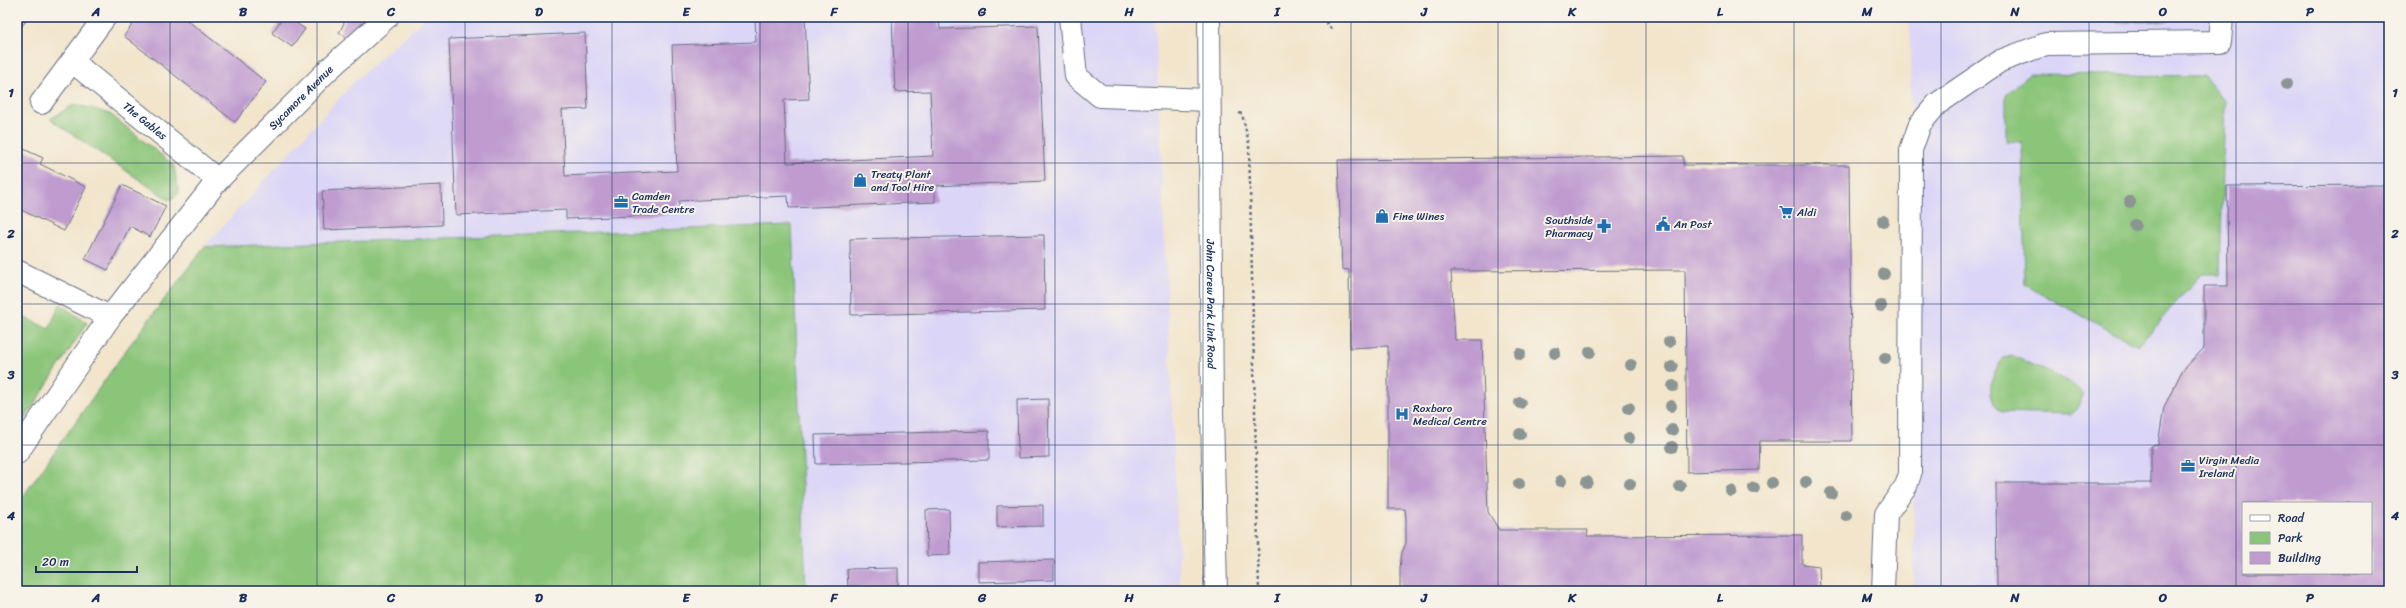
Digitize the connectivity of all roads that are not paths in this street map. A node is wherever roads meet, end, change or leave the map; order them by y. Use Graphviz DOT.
graph roads {
  1 [pos="105,17"];
  2 [pos="387,17"];
  3 [pos="1070,17"];
  4 [pos="1209,17"];
  5 [pos="2222,17"];
  6 [pos="73,62"];
  7 [pos="1209,100"];
  8 [pos="41,103"];
  9 [pos="218,180"];
  10 [pos="17,270"];
  11 [pos="110,317"];
  12 [pos="17,453"];
  13 [pos="1216,591"];
  14 [pos="1883,591"];
  1 -- 6 [label="street"];
  2 -- 9 [label="street, Sycamore Avenue"];
  3 -- 7 [label="street"];
  4 -- 7 [label="street, John Carew Park Link Road"];
  5 -- 14 [label="street"];
  6 -- 8 [label="street"];
  6 -- 9 [label="street, The Gables"];
  7 -- 13 [label="street, John Carew Park Link Road"];
  9 -- 11 [label="street, Sycamore Avenue"];
  10 -- 11 [label="street"];
  11 -- 12 [label="street, Sycamore Avenue"];
}
